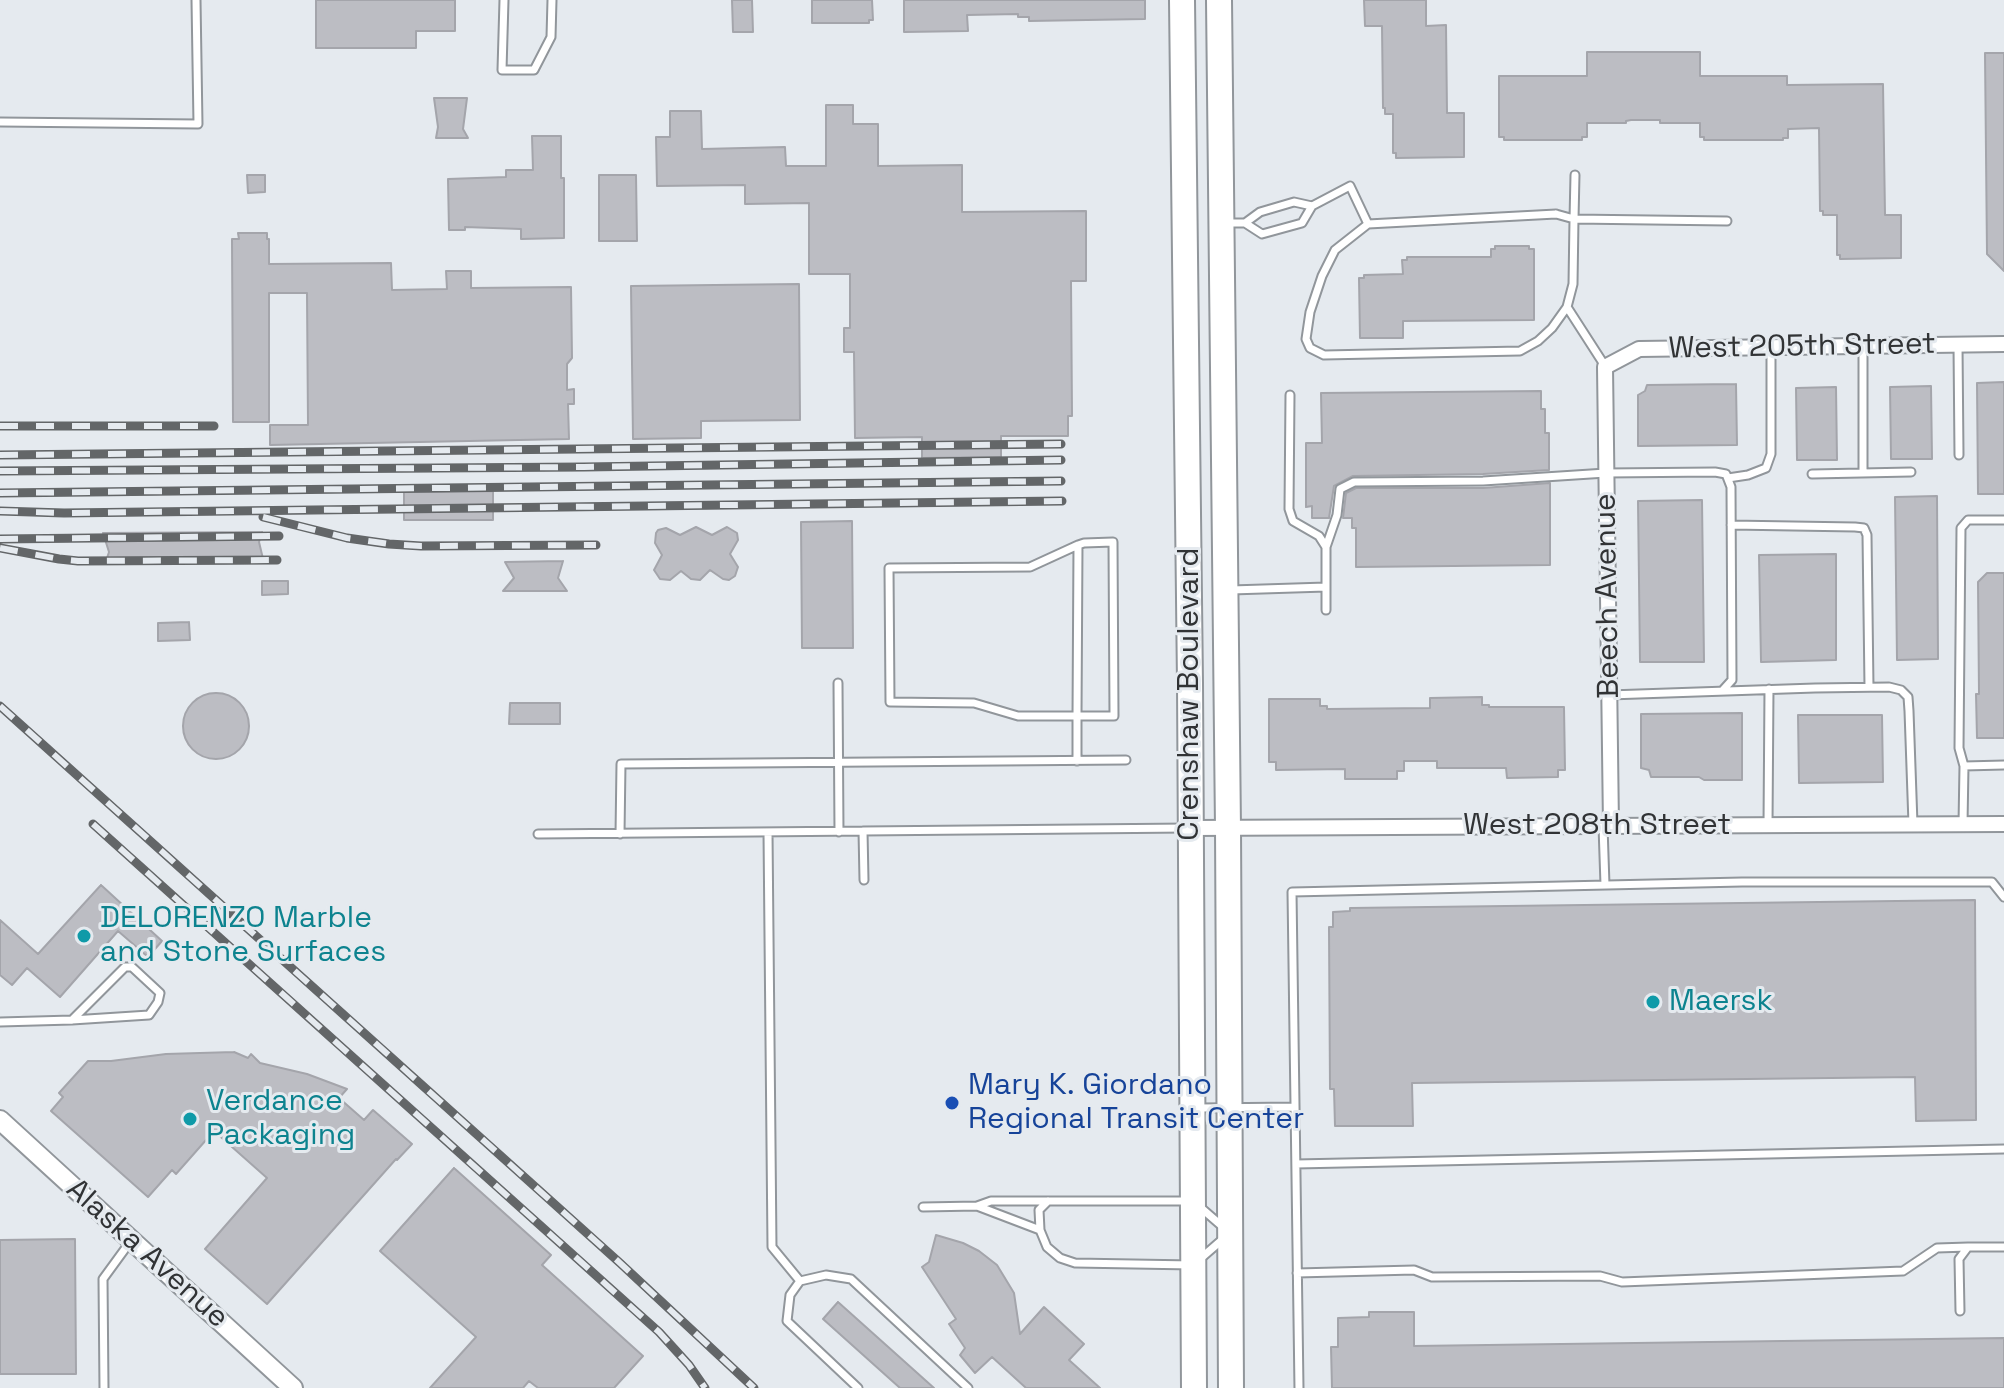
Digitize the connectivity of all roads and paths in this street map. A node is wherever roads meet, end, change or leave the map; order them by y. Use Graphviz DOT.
graph roads {
  1 [pos="196,0"];
  2 [pos="504,0"];
  3 [pos="552,0"];
  4 [pos="1182,0"];
  5 [pos="1219,0"];
  6 [pos="0,122"];
  7 [pos="1575,175"];
  8 [pos="1312,206"];
  9 [pos="1574,219"];
  10 [pos="1727,221"];
  11 [pos="1233,223"];
  12 [pos="1368,224"];
  13 [pos="1567,307"];
  14 [pos="2004,344"];
  15 [pos="1958,345"];
  16 [pos="1863,346"];
  17 [pos="1771,347"];
  18 [pos="1605,367"];
  19 [pos="1290,395"];
  20 [pos="1959,455"];
  21 [pos="1911,472"];
  22 [pos="1606,473"];
  23 [pos="1863,473"];
  24 [pos="1812,474"];
  25 [pos="1728,478"];
  26 [pos="2004,520"];
  27 [pos="1731,525"];
  28 [pos="1078,545"];
  29 [pos="1326,547"];
  30 [pos="1326,587"];
  31 [pos="1225,590"];
  32 [pos="1326,610"];
  33 [pos="838,683"];
  34 [pos="1869,687"];
  35 [pos="1769,689"];
  36 [pos="1722,691"];
  37 [pos="1609,695"];
  38 [pos="1077,716"];
  39 [pos="1126,760"];
  40 [pos="1077,761"];
  41 [pos="838,762"];
  42 [pos="2004,765"];
  43 [pos="1964,766"];
  44 [pos="1913,824"];
  45 [pos="1963,824"];
  46 [pos="2004,824"];
  47 [pos="1768,825"];
  48 [pos="1607,826"];
  49 [pos="1191,828"];
  50 [pos="1228,828"];
  51 [pos="863,831"];
  52 [pos="768,832"];
  53 [pos="839,832"];
  54 [pos="538,834"];
  55 [pos="620,834"];
  56 [pos="864,880"];
  57 [pos="1605,885"];
  58 [pos="2004,897"];
  59 [pos="72,1020"];
  60 [pos="0,1022"];
  61 [pos="1295,1107"];
  62 [pos="1192,1108"];
  63 [pos="1229,1108"];
  64 [pos="0,1120"];
  65 [pos="2004,1149"];
  66 [pos="1296,1164"];
  67 [pos="1048,1201"];
  68 [pos="1193,1201"];
  69 [pos="977,1206"];
  70 [pos="923,1207"];
  71 [pos="1040,1230"];
  72 [pos="1230,1233"];
  73 [pos="132,1240"];
  74 [pos="1968,1247"];
  75 [pos="2004,1247"];
  76 [pos="1193,1265"];
  77 [pos="1297,1273"];
  78 [pos="800,1281"];
  79 [pos="1960,1311"];
  80 [pos="104,1388"];
  81 [pos="293,1388"];
  82 [pos="858,1388"];
  83 [pos="968,1388"];
  84 [pos="1194,1388"];
  85 [pos="1231,1388"];
  86 [pos="1299,1388"];
  1 -- 6 [label="lane"];
  2 -- 3 [label="lane"];
  4 -- 49 [label="main road, Crenshaw Boulevard"];
  5 -- 11 [label="main road, Crenshaw Boulevard"];
  7 -- 9 [label="lane"];
  8 -- 11 [label="lane"];
  8 -- 11 [label="lane"];
  8 -- 12 [label="lane"];
  9 -- 10 [label="lane"];
  9 -- 12 [label="lane"];
  9 -- 13 [label="lane"];
  11 -- 31 [label="main road, Crenshaw Boulevard"];
  12 -- 13 [label="lane"];
  13 -- 18 [label="lane"];
  14 -- 15 [label="street, West 205th Street"];
  15 -- 16 [label="street, West 205th Street"];
  15 -- 20 [label="lane"];
  16 -- 17 [label="street, West 205th Street"];
  16 -- 23 [label="lane"];
  17 -- 18 [label="street, West 205th Street"];
  17 -- 25 [label="lane"];
  18 -- 22 [label="street, Beech Avenue"];
  19 -- 29 [label="lane"];
  21 -- 23 [label="lane"];
  22 -- 25 [label="lane"];
  22 -- 29 [label="lane"];
  22 -- 37 [label="street, Beech Avenue"];
  23 -- 24 [label="lane"];
  25 -- 27 [label="lane"];
  26 -- 43 [label="lane"];
  27 -- 34 [label="lane"];
  27 -- 36 [label="lane"];
  28 -- 38 [label="lane"];
  28 -- 38 [label="lane"];
  28 -- 38 [label="lane"];
  29 -- 30 [label="lane"];
  30 -- 31 [label="lane"];
  30 -- 32 [label="lane"];
  31 -- 50 [label="main road, Crenshaw Boulevard"];
  33 -- 41 [label="lane"];
  34 -- 35 [label="lane"];
  34 -- 44 [label="lane"];
  35 -- 36 [label="lane"];
  35 -- 47 [label="lane"];
  36 -- 37 [label="lane"];
  37 -- 48 [label="street, Beech Avenue"];
  38 -- 40 [label="lane"];
  39 -- 40 [label="lane"];
  40 -- 41 [label="lane"];
  41 -- 53 [label="lane"];
  41 -- 55 [label="lane"];
  42 -- 43 [label="lane"];
  43 -- 45 [label="lane"];
  44 -- 45 [label="street, West 208th Street"];
  44 -- 47 [label="street, West 208th Street"];
  45 -- 46 [label="street, West 208th Street"];
  47 -- 48 [label="street, West 208th Street"];
  48 -- 50 [label="street, West 208th Street"];
  48 -- 57 [label="lane"];
  49 -- 50 [label="street, West 208th Street"];
  49 -- 51 [label="lane"];
  49 -- 62 [label="main road, Crenshaw Boulevard"];
  50 -- 63 [label="main road, Crenshaw Boulevard"];
  51 -- 53 [label="lane"];
  51 -- 56 [label="lane"];
  52 -- 53 [label="lane"];
  52 -- 55 [label="lane"];
  52 -- 78 [label="lane"];
  54 -- 55 [label="lane"];
  57 -- 58 [label="lane"];
  57 -- 61 [label="lane"];
  59 -- 59 [label="lane"];
  59 -- 60 [label="lane"];
  61 -- 63 [label="lane"];
  61 -- 66 [label="lane"];
  62 -- 63 [label="lane"];
  62 -- 68 [label="main road, Crenshaw Boulevard"];
  63 -- 72 [label="main road, Crenshaw Boulevard"];
  64 -- 73 [label="street, Alaska Avenue"];
  65 -- 66 [label="lane"];
  66 -- 77 [label="lane"];
  67 -- 68 [label="lane"];
  67 -- 69 [label="lane"];
  67 -- 71 [label="lane"];
  68 -- 72 [label="lane"];
  68 -- 76 [label="main road, Crenshaw Boulevard"];
  69 -- 70 [label="lane"];
  69 -- 71 [label="lane"];
  71 -- 76 [label="lane"];
  72 -- 76 [label="lane"];
  72 -- 85 [label="main road, Crenshaw Boulevard"];
  73 -- 80 [label="lane"];
  73 -- 81 [label="street, Alaska Avenue"];
  74 -- 75 [label="lane"];
  74 -- 77 [label="lane"];
  74 -- 79 [label="lane"];
  76 -- 84 [label="main road, Crenshaw Boulevard"];
  77 -- 86 [label="lane"];
  78 -- 82 [label="lane"];
  78 -- 83 [label="lane"];
}
